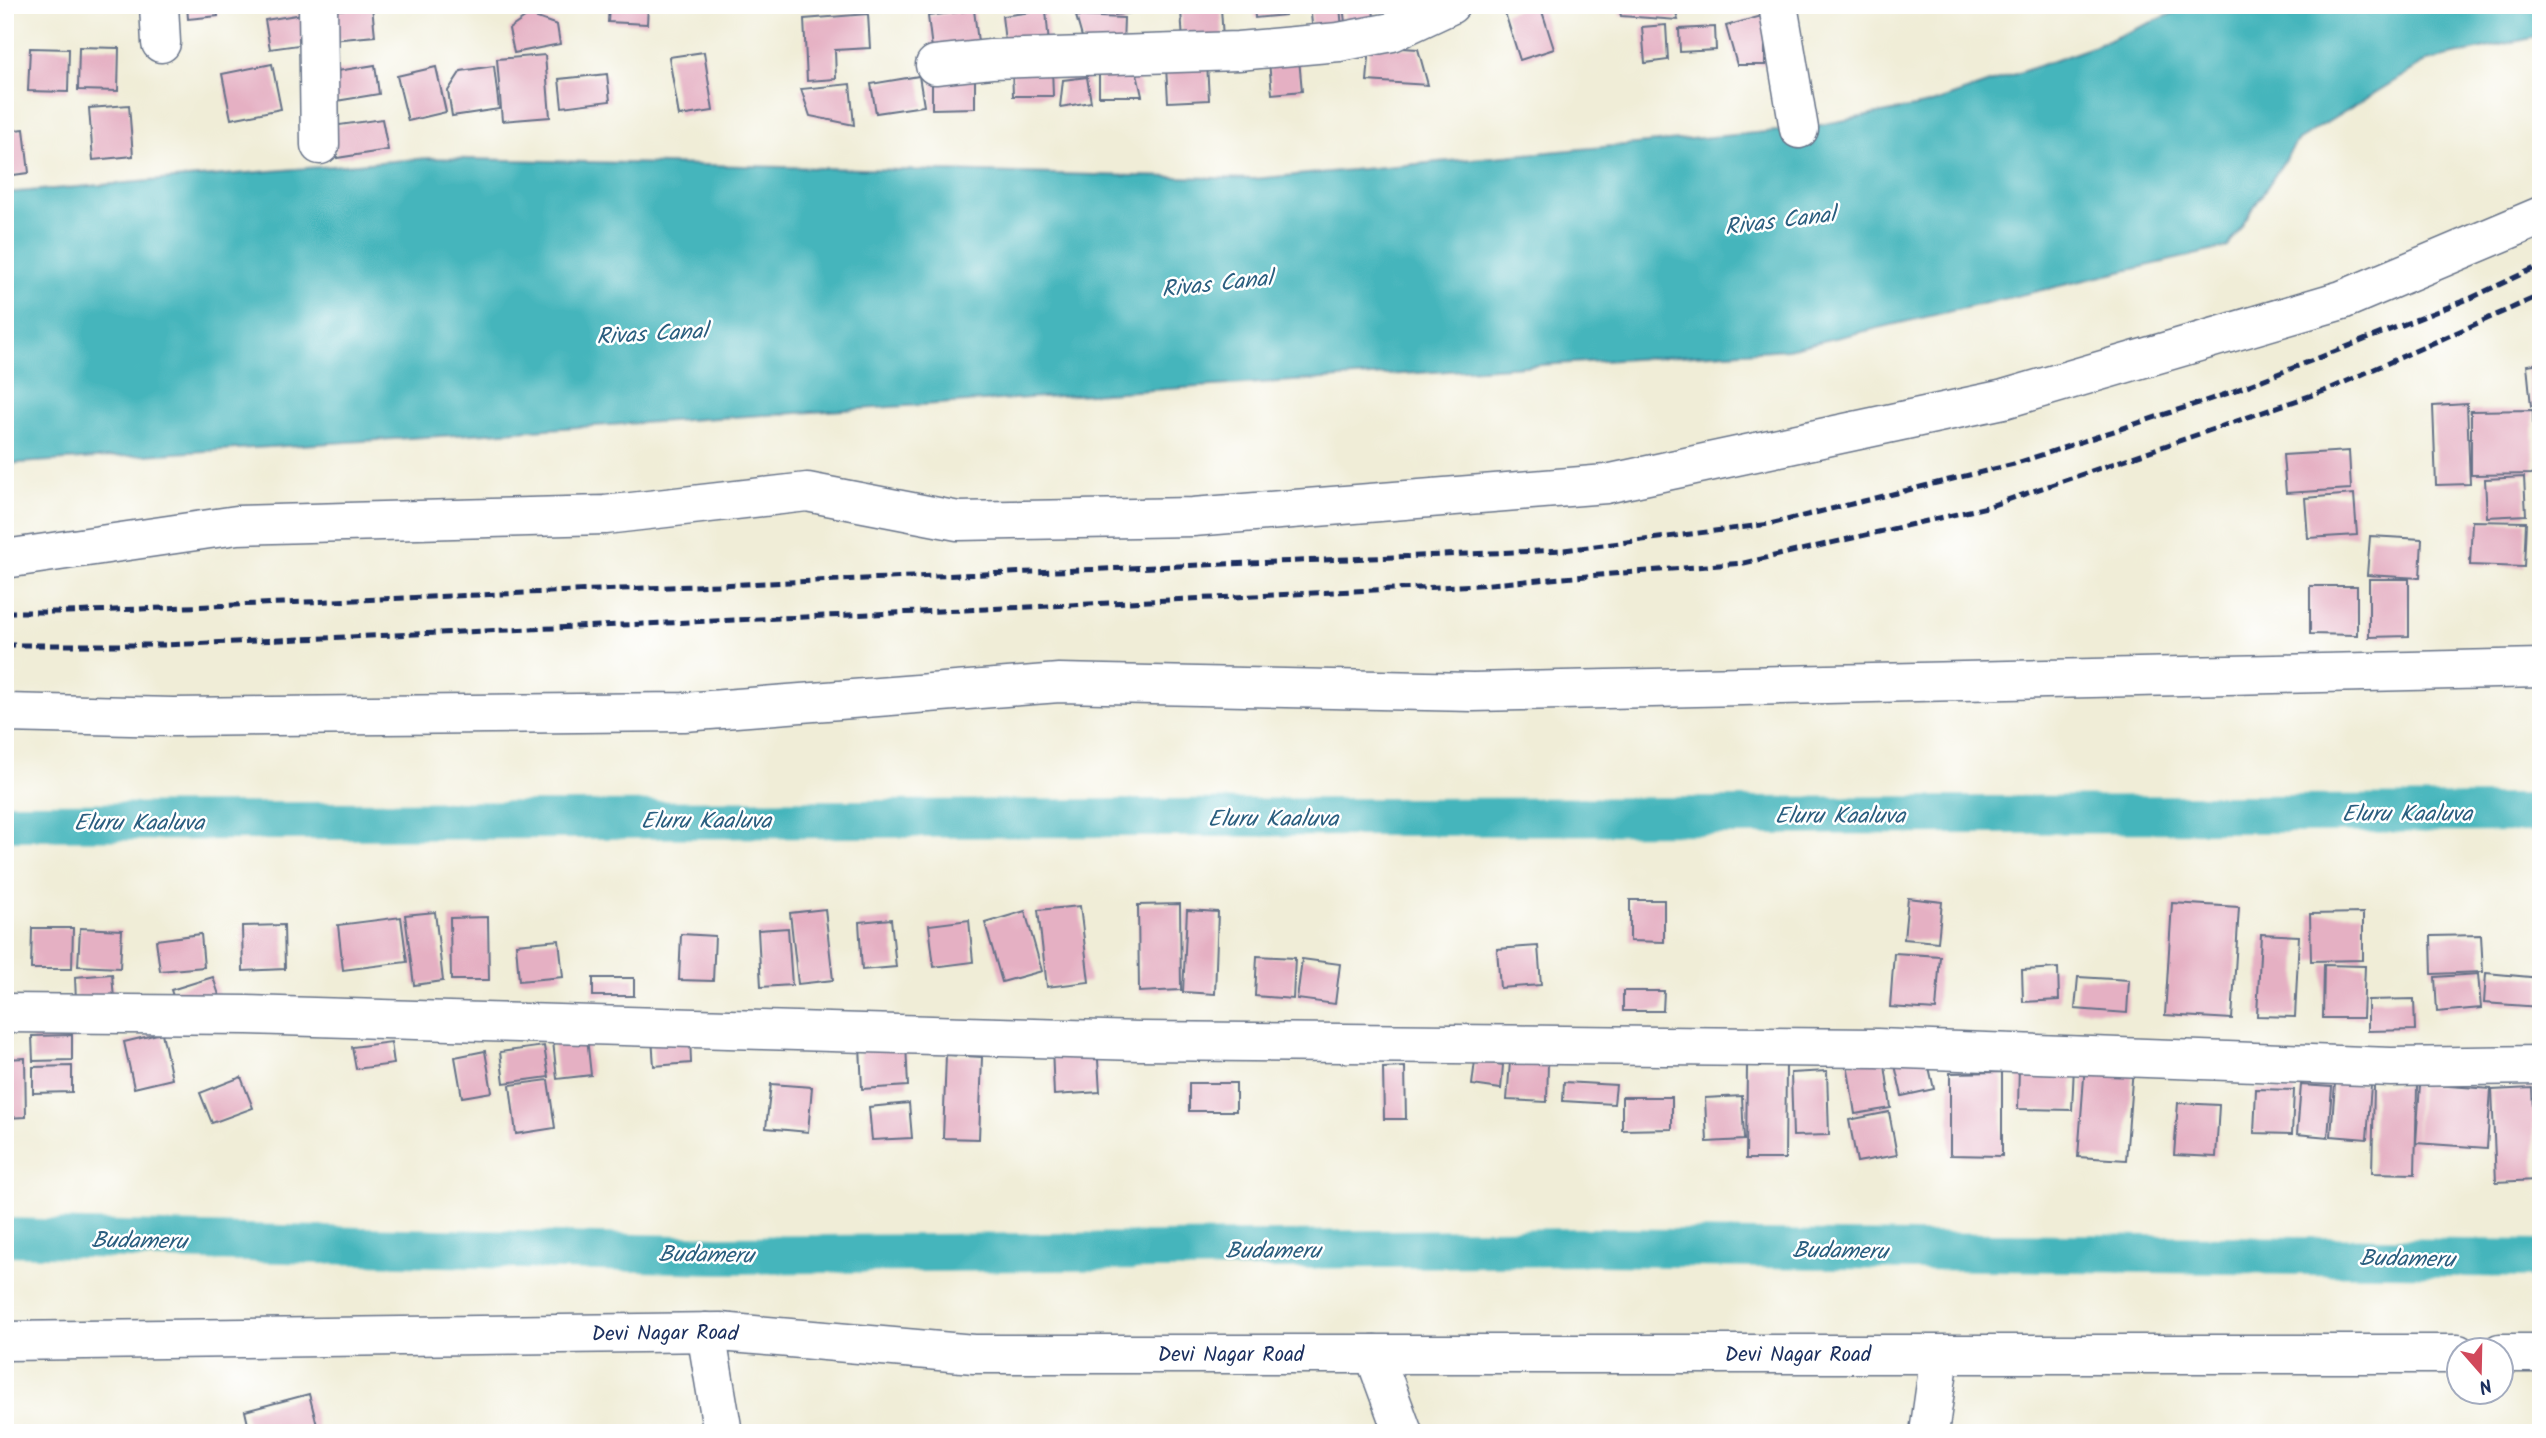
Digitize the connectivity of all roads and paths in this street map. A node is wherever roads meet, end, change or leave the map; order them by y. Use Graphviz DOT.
graph roads {
  1 [pos="159,5"];
  2 [pos="318,5"];
  3 [pos="1450,5"];
  4 [pos="1778,5"];
  5 [pos="161,43"];
  6 [pos="935,65"];
  7 [pos="1799,129"];
  8 [pos="320,145"];
  9 [pos="2541,215"];
  10 [pos="5,559"];
  11 [pos="2541,668"];
  12 [pos="5,713"];
  13 [pos="5,1013"];
  14 [pos="2541,1066"];
  15 [pos="706,1332"];
  16 [pos="5,1341"];
  17 [pos="2514,1353"];
  18 [pos="2541,1353"];
  19 [pos="1374,1354"];
  20 [pos="1940,1354"];
  21 [pos="2444,1354"];
  22 [pos="723,1433"];
  23 [pos="1403,1433"];
  24 [pos="1929,1433"];
  1 -- 5 [label="street"];
  2 -- 8 [label="street"];
  3 -- 6 [label="street"];
  4 -- 7 [label="street"];
  9 -- 10 [label="street"];
  11 -- 12 [label="street"];
  13 -- 14 [label="street"];
  15 -- 16 [label="street, Devi Nagar Road"];
  15 -- 19 [label="street, Devi Nagar Road"];
  15 -- 22 [label="street"];
  17 -- 18 [label="street"];
  19 -- 20 [label="street, Devi Nagar Road"];
  19 -- 23 [label="street"];
  20 -- 21 [label="street, Devi Nagar Road"];
  20 -- 24 [label="street"];
}
